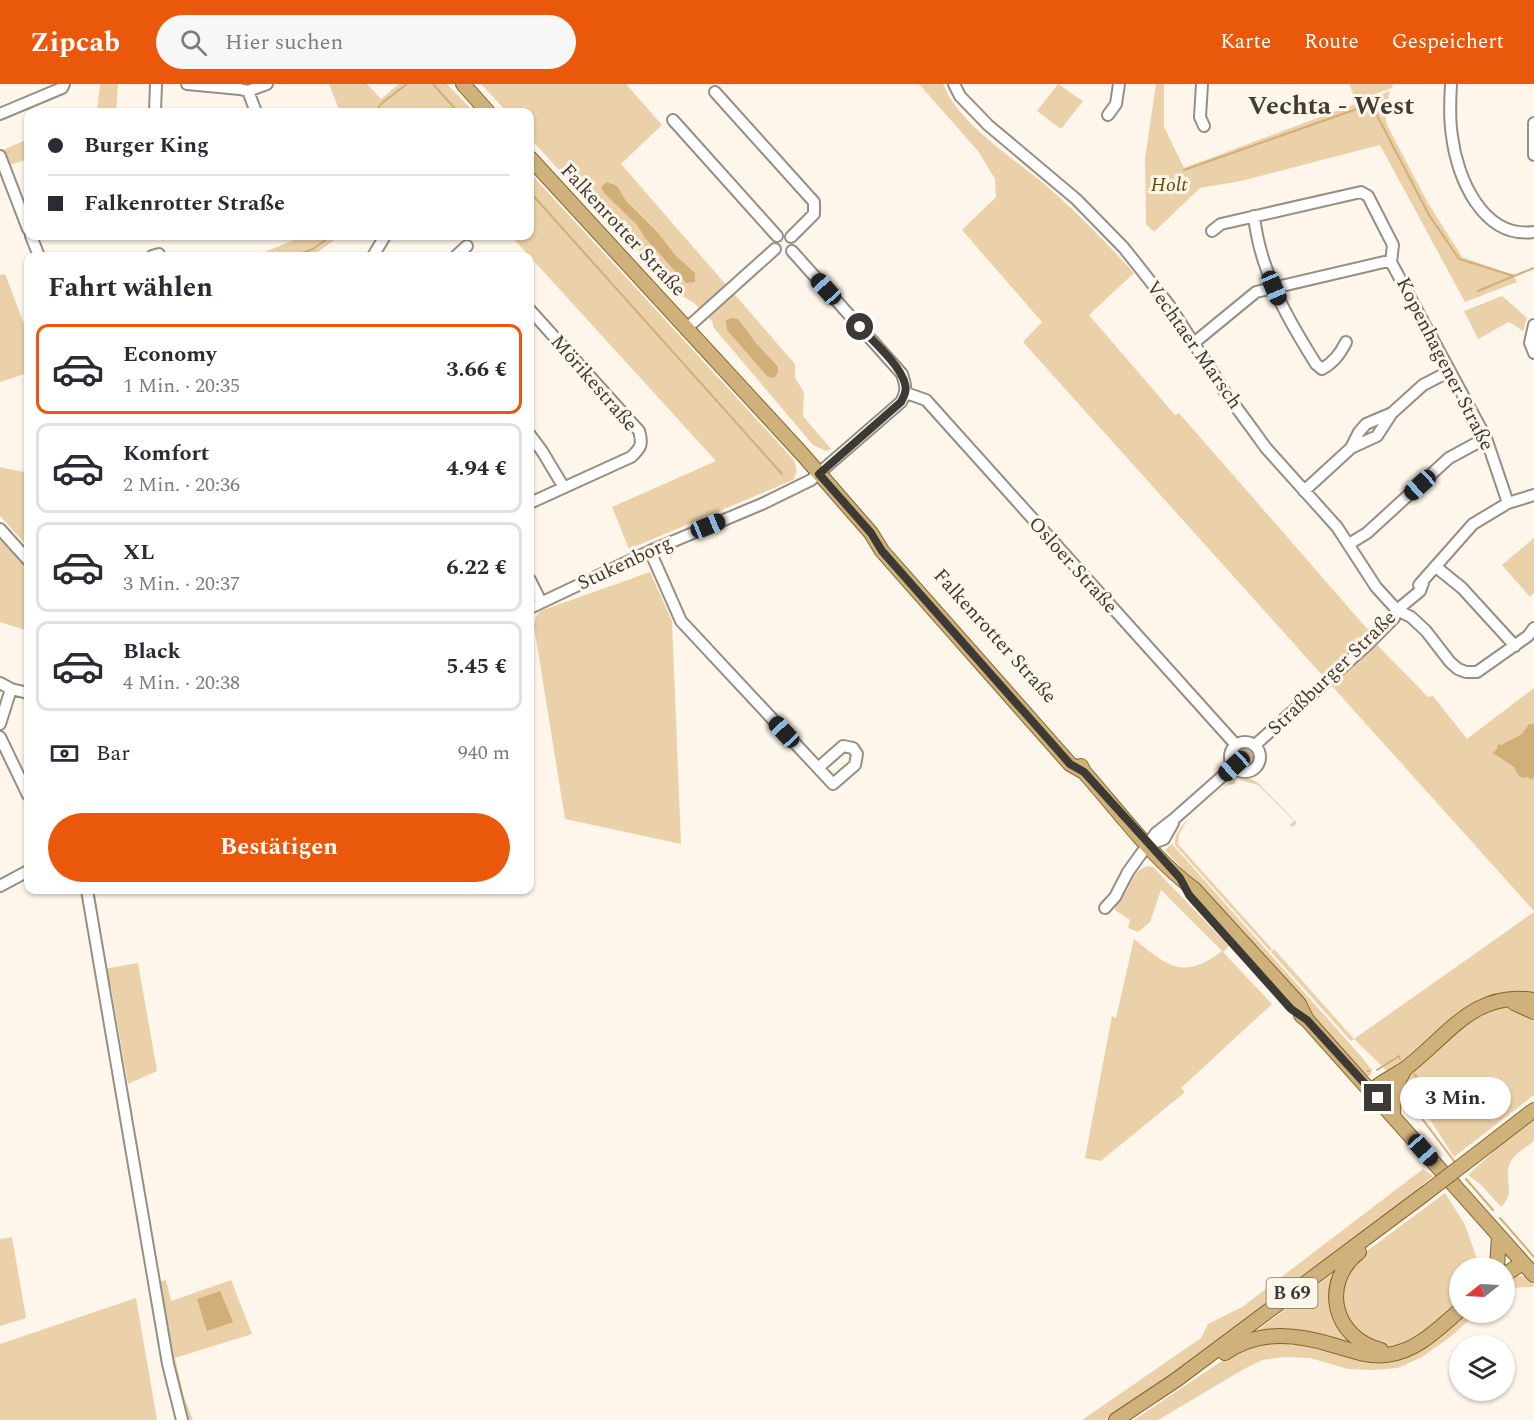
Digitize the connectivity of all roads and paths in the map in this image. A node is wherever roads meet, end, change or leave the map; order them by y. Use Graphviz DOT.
graph roads {
  1 [pos="64,84"];
  2 [pos="156,84"];
  3 [pos="187,84"];
  4 [pos="267,84"];
  5 [pos="463,84"];
  6 [pos="954,84"];
  7 [pos="959,84"];
  8 [pos="1119,84"];
  9 [pos="1202,84"];
  10 [pos="1451,84"];
  11 [pos="248,91"];
  12 [pos="715,92"];
  13 [pos="967,101"];
  14 [pos="155,108"];
  15 [pos="254,108"];
  16 [pos="484,108"];
  17 [pos="0,114"];
  18 [pos="1108,115"];
  19 [pos="673,120"];
  20 [pos="1534,123"];
  21 [pos="1204,126"];
  22 [pos="1534,155"];
  23 [pos="0,156"];
  24 [pos="534,162"];
  25 [pos="24,216"];
  26 [pos="1254,216"];
  27 [pos="1212,231"];
  28 [pos="1534,232"];
  29 [pos="777,236"];
  30 [pos="791,237"];
  31 [pos="467,246"];
  32 [pos="775,249"];
  33 [pos="792,251"];
  34 [pos="460,252"];
  35 [pos="1391,262"];
  36 [pos="1274,288"];
  37 [pos="534,314"];
  38 [pos="1534,325"];
  39 [pos="687,328"];
  40 [pos="1194,342"];
  41 [pos="1346,342"];
  42 [pos="1534,353"];
  43 [pos="1450,371"];
  44 [pos="906,393"];
  45 [pos="1392,412"];
  46 [pos="1485,438"];
  47 [pos="534,440"];
  48 [pos="1351,448"];
  49 [pos="819,474"];
  50 [pos="563,486"];
  51 [pos="1304,490"];
  52 [pos="1534,495"];
  53 [pos="534,501"];
  54 [pos="1508,503"];
  55 [pos="0,529"];
  56 [pos="1349,544"];
  57 [pos="650,551"];
  58 [pos="24,556"];
  59 [pos="1436,567"];
  60 [pos="534,588"];
  61 [pos="541,602"];
  62 [pos="534,606"];
  63 [pos="1397,610"];
  64 [pos="1532,633"];
  65 [pos="1515,646"];
  66 [pos="0,683"];
  67 [pos="11,689"];
  68 [pos="24,692"];
  69 [pos="0,724"];
  70 [pos="0,737"];
  71 [pos="1236,745"];
  72 [pos="1255,745"];
  73 [pos="1234,766"];
  74 [pos="818,768"];
  75 [pos="24,787"];
  76 [pos="1148,845"];
  77 [pos="24,873"];
  78 [pos="0,886"];
  79 [pos="88,894"];
  80 [pos="1105,908"];
  81 [pos="1506,1000"];
  82 [pos="1534,1000"];
  83 [pos="1534,1012"];
  84 [pos="1406,1068"];
  85 [pos="1397,1081"];
  86 [pos="1374,1094"];
  87 [pos="1534,1102"];
  88 [pos="1534,1110"];
  89 [pos="1393,1115"];
  90 [pos="1488,1145"];
  91 [pos="1408,1206"];
  92 [pos="1499,1236"];
  93 [pos="1498,1257"];
  94 [pos="1518,1258"];
  95 [pos="1515,1260"];
  96 [pos="1515,1262"];
  97 [pos="1534,1275"];
  98 [pos="1449,1319"];
  99 [pos="1407,1349"];
  100 [pos="1176,1380"];
  101 [pos="182,1420"];
  102 [pos="1116,1420"];
  1 -- 17 [label="street"];
  2 -- 14 [label="street"];
  3 -- 11 [label="street"];
  4 -- 11 [label="street"];
  5 -- 16 [label="main road"];
  6 -- 13 [label="street, Vechtaer Marsch"];
  7 -- 13 [label="street, Vechtaer Marsch"];
  8 -- 18 [label="street"];
  9 -- 21 [label="street"];
  10 -- 28 [label="street"];
  11 -- 15 [label="street"];
  12 -- 30 [label="street"];
  13 -- 40 [label="street, Vechtaer Marsch"];
  19 -- 29 [label="street"];
  20 -- 22 [label="street"];
  23 -- 25 [label="street"];
  24 -- 39 [label="main road, Falkenrotter Straße"];
  26 -- 27 [label="street"];
  26 -- 35 [label="street"];
  26 -- 36 [label="street"];
  29 -- 30 [label="street"];
  29 -- 32 [label="street"];
  30 -- 33 [label="street"];
  31 -- 34 [label="street"];
  32 -- 33 [label="street"];
  32 -- 39 [label="street"];
  33 -- 44 [label="street"];
  35 -- 36 [label="street, Kopenhagener Straße"];
  35 -- 43 [label="street, Kopenhagener Straße"];
  36 -- 40 [label="street, Kopenhagener Straße"];
  36 -- 41 [label="street"];
  37 -- 50 [label="street, Mörikestraße"];
  38 -- 42 [label="street"];
  39 -- 49 [label="main road, Falkenrotter Straße"];
  40 -- 51 [label="street, Vechtaer Marsch"];
  43 -- 45 [label="street"];
  43 -- 46 [label="street, Kopenhagener Straße"];
  44 -- 49 [label="street"];
  44 -- 71 [label="street, Osloer Straße"];
  45 -- 48 [label="street"];
  45 -- 48 [label="street"];
  46 -- 54 [label="street, Kopenhagener Straße"];
  46 -- 56 [label="street"];
  47 -- 50 [label="street"];
  48 -- 51 [label="street"];
  49 -- 57 [label="street, Stukenborg"];
  49 -- 76 [label="main road, Falkenrotter Straße"];
  50 -- 53 [label="street, Mörikestraße"];
  51 -- 56 [label="street, Vechtaer Marsch"];
  52 -- 54 [label="street, Straßburger Straße"];
  54 -- 59 [label="street, Straßburger Straße"];
  55 -- 58 [label="street"];
  56 -- 63 [label="street, Vechtaer Marsch"];
  57 -- 61 [label="street, Stukenborg"];
  57 -- 74 [label="street"];
  59 -- 63 [label="street, Straßburger Straße"];
  59 -- 65 [label="street"];
  60 -- 61 [label="street"];
  61 -- 62 [label="street, Stukenborg"];
  63 -- 65 [label="street, Vechtaer Marsch"];
  63 -- 72 [label="street, Straßburger Straße"];
  64 -- 65 [label="street, Vechtaer Marsch"];
  66 -- 67 [label="street"];
  67 -- 68 [label="street"];
  67 -- 69 [label="street"];
  70 -- 75 [label="street"];
  71 -- 72 [label="street, Straßburger Straße"];
  71 -- 73 [label="street"];
  72 -- 73 [label="street, Straßburger Straße"];
  73 -- 76 [label="street"];
  76 -- 80 [label="street"];
  76 -- 86 [label="main road, Falkenrotter Straße"];
  77 -- 78 [label="street"];
  79 -- 101 [label="street"];
  81 -- 82 [label="main road"];
  81 -- 83 [label="main road"];
  81 -- 84 [label="main road"];
  84 -- 85 [label="main road"];
  84 -- 86 [label="main road"];
  85 -- 86 [label="main road"];
  85 -- 89 [label="main road"];
  86 -- 89 [label="main road, Falkenrotter Straße"];
  87 -- 90 [label="main road"];
  88 -- 90 [label="main road, B 69"];
  89 -- 92 [label="main road, Falkenrotter Straße"];
  90 -- 91 [label="main road, B 69, bridge"];
  91 -- 99 [label="main road"];
  91 -- 100 [label="main road, B 69"];
  92 -- 93 [label="main road"];
  92 -- 94 [label="main road, Falkenrotter Straße"];
  94 -- 95 [label="main road"];
  94 -- 96 [label="main road"];
  94 -- 97 [label="main road, Falkenrotter Straße"];
  98 -- 99 [label="main road"];
  99 -- 100 [label="main road"];
  100 -- 102 [label="main road, B 69"];
}
